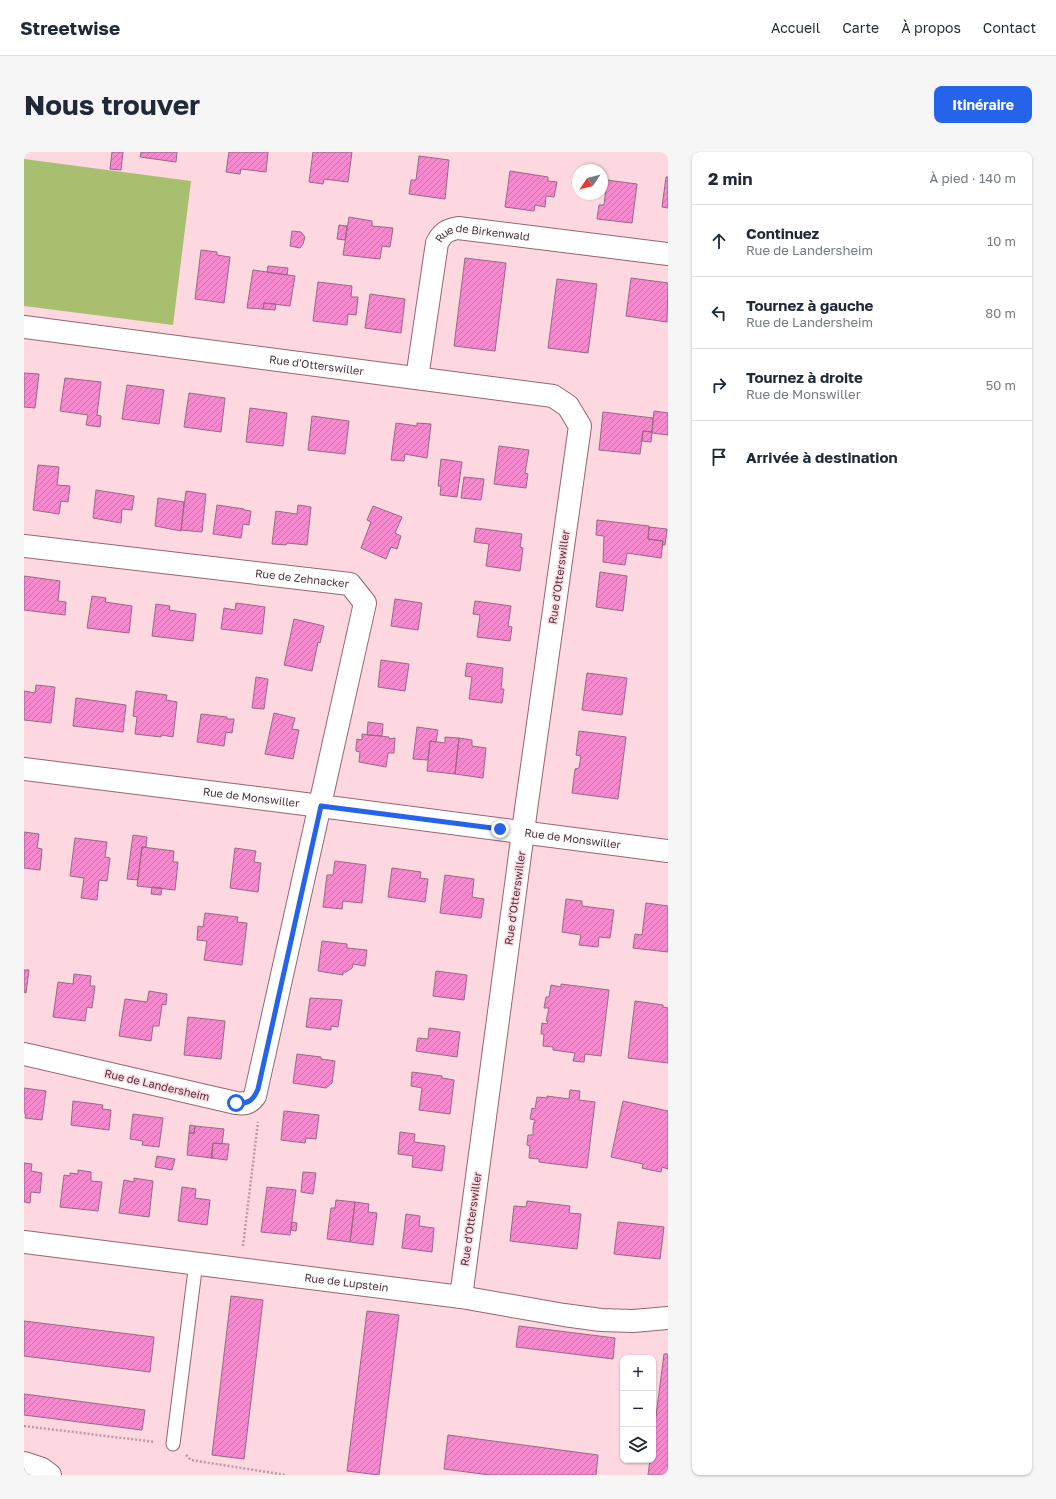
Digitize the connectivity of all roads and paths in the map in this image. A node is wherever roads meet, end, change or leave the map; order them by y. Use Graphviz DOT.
graph roads {
  1 [pos="668,254"];
  2 [pos="24,327"];
  3 [pos="417,378"];
  4 [pos="24,546"];
  5 [pos="24,769"];
  6 [pos="321,806"];
  7 [pos="524,833"];
  8 [pos="668,851"];
  9 [pos="24,1054"];
  10 [pos="251,1101"];
  11 [pos="24,1242"];
  12 [pos="196,1262"];
  13 [pos="240,1269"];
  14 [pos="461,1297"];
  15 [pos="668,1318"];
  16 [pos="173,1444"];
  17 [pos="24,1463"];
  18 [pos="50,1475"];
  1 -- 3 [label="street, Rue de Birkenwald"];
  2 -- 3 [label="street, Rue d'Otterswiller"];
  3 -- 7 [label="street, Rue d'Otterswiller"];
  4 -- 6 [label="street, Rue de Zehnacker"];
  5 -- 6 [label="street, Rue de Monswiller"];
  6 -- 7 [label="street, Rue de Monswiller"];
  6 -- 10 [label="street"];
  7 -- 8 [label="street, Rue de Monswiller"];
  7 -- 14 [label="street, Rue d'Otterswiller"];
  9 -- 10 [label="street, Rue de Landersheim"];
  10 -- 13 [label="path"];
  11 -- 12 [label="street, Rue de Lupstein"];
  12 -- 13 [label="street, Rue de Lupstein"];
  12 -- 16 [label="lane"];
  13 -- 14 [label="street, Rue de Lupstein"];
  14 -- 15 [label="street, Rue de Lupstein"];
  17 -- 18 [label="street"];
}
